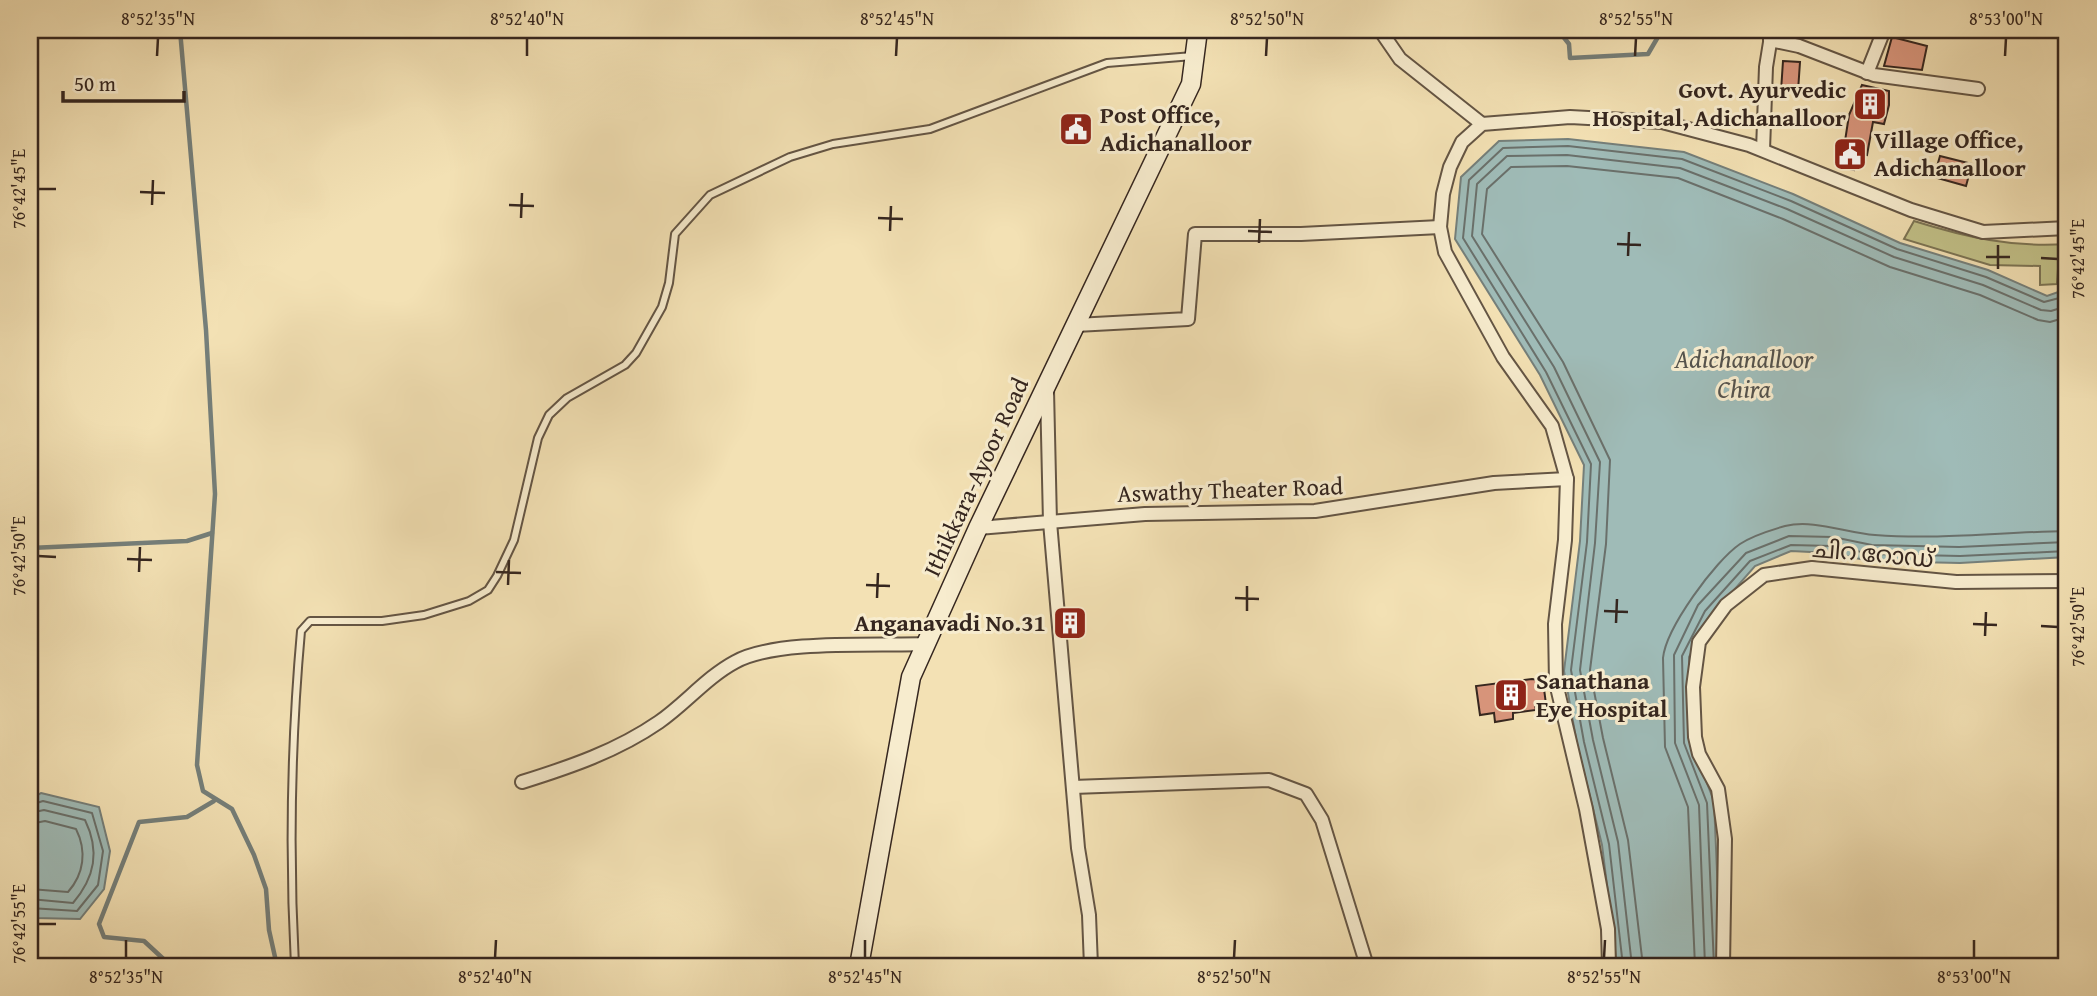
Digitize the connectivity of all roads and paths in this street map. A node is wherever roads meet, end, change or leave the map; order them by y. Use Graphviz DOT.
graph roads {
  1 [pos="1198,30"];
  2 [pos="1380,30"];
  3 [pos="1884,30"];
  4 [pos="1771,35"];
  5 [pos="1194,56"];
  6 [pos="1867,73"];
  7 [pos="1978,89"];
  8 [pos="1482,124"];
  9 [pos="1763,150"];
  10 [pos="1440,227"];
  11 [pos="2067,228"];
  12 [pos="1076,325"];
  13 [pos="1046,386"];
  14 [pos="1567,479"];
  15 [pos="1050,522"];
  16 [pos="978,528"];
  17 [pos="2067,581"];
  18 [pos="926,644"];
  19 [pos="522,782"];
  20 [pos="1073,787"];
  21 [pos="295,966"];
  22 [pos="859,966"];
  23 [pos="1091,966"];
  24 [pos="1367,966"];
  25 [pos="1609,966"];
  26 [pos="1723,966"];
  1 -- 5 [label="main road, Ithikkara-Ayoor Road"];
  2 -- 8 [label="street"];
  3 -- 6 [label="street"];
  4 -- 6 [label="street"];
  4 -- 9 [label="street"];
  5 -- 12 [label="main road, Ithikkara-Ayoor Road"];
  5 -- 21 [label="lane"];
  6 -- 7 [label="street"];
  8 -- 9 [label="street"];
  8 -- 10 [label="street"];
  9 -- 11 [label="street"];
  10 -- 12 [label="street"];
  10 -- 14 [label="street"];
  12 -- 13 [label="main road, Ithikkara-Ayoor Road"];
  13 -- 15 [label="street"];
  13 -- 16 [label="main road, Ithikkara-Ayoor Road"];
  14 -- 15 [label="street, Aswathy Theater Road"];
  14 -- 25 [label="street"];
  15 -- 16 [label="street, Aswathy Theater Road"];
  15 -- 20 [label="street"];
  16 -- 18 [label="main road, Ithikkara-Ayoor Road"];
  17 -- 26 [label="street, ചിറ റോഡ്"];
  18 -- 19 [label="street"];
  18 -- 22 [label="main road, Ithikkara-Ayoor Road"];
  20 -- 23 [label="street"];
  20 -- 24 [label="street"];
}
